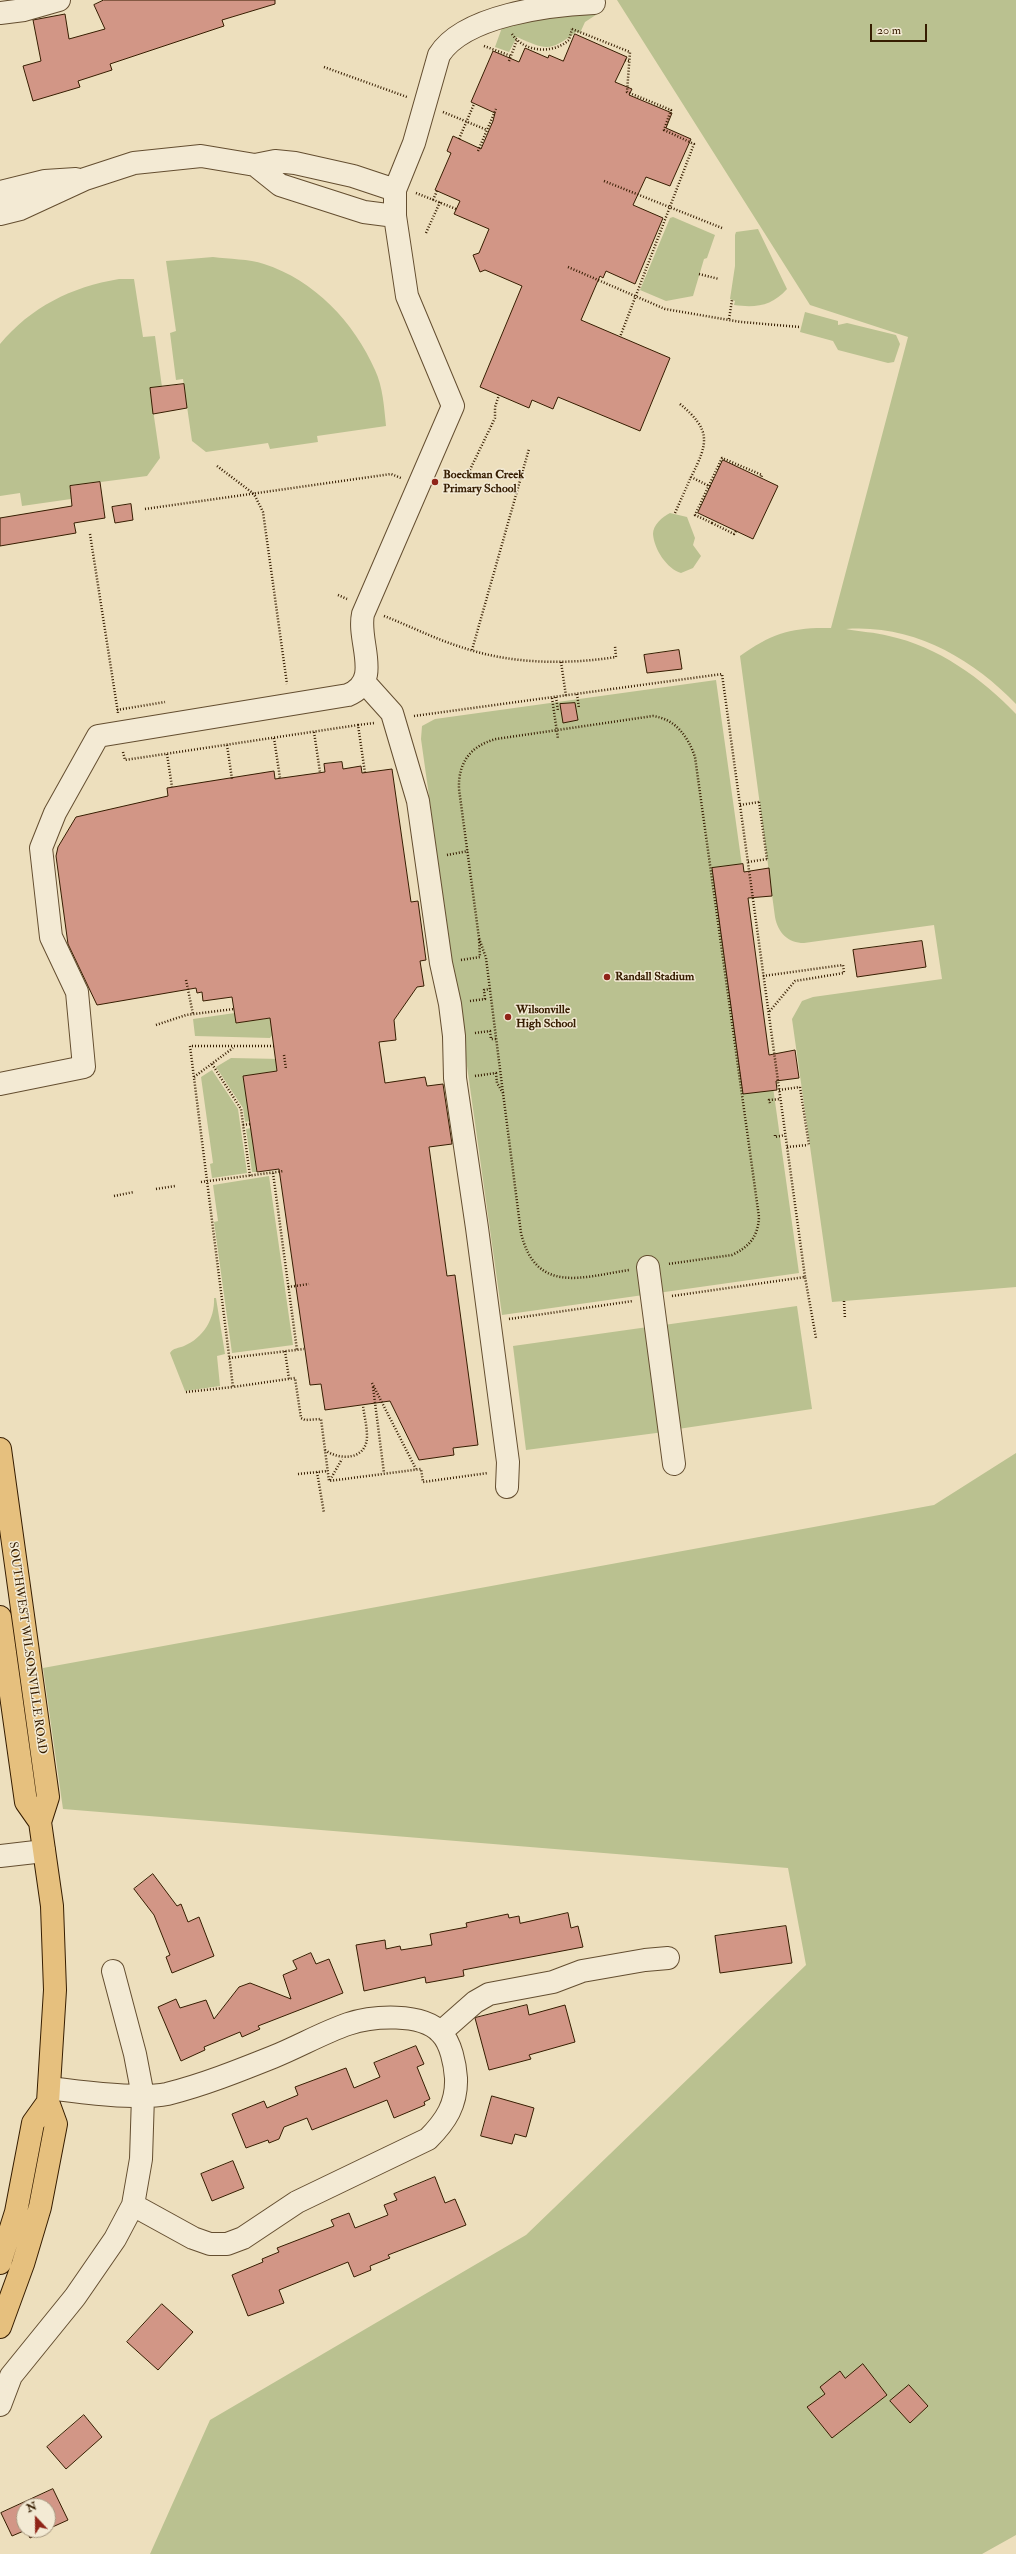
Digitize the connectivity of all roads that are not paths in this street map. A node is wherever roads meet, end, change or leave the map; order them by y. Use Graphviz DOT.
graph roads {
  1 [pos="59,0"];
  2 [pos="594,3"];
  3 [pos="0,13"];
  4 [pos="254,165"];
  5 [pos="85,179"];
  6 [pos="396,187"];
  7 [pos="0,192"];
  8 [pos="0,214"];
  9 [pos="394,216"];
  10 [pos="365,683"];
  11 [pos="0,1084"];
  12 [pos="648,1267"];
  13 [pos="0,1449"];
  14 [pos="674,1464"];
  15 [pos="507,1487"];
  16 [pos="0,1617"];
  17 [pos="40,1822"];
  18 [pos="44,1850"];
  19 [pos="0,1856"];
  20 [pos="668,1958"];
  21 [pos="113,1971"];
  22 [pos="441,2032"];
  23 [pos="49,2095"];
  24 [pos="143,2096"];
  25 [pos="133,2205"];
  26 [pos="0,2263"];
  27 [pos="0,2327"];
  28 [pos="0,2405"];
  1 -- 3 [label="street"];
  2 -- 6 [label="street"];
  4 -- 5 [label="street"];
  4 -- 6 [label="street"];
  4 -- 9 [label="street"];
  5 -- 7 [label="street"];
  5 -- 8 [label="street"];
  6 -- 9 [label="street"];
  9 -- 10 [label="street"];
  10 -- 11 [label="street"];
  10 -- 15 [label="street"];
  12 -- 14 [label="street"];
  13 -- 17 [label="main road, SOUTHWEST WILSONVILLE ROAD"];
  16 -- 17 [label="main road, SOUTHWEST WILSONVILLE ROAD"];
  17 -- 18 [label="main road, SOUTHWEST WILSONVILLE ROAD"];
  18 -- 19 [label="street"];
  18 -- 23 [label="main road, SOUTHWEST WILSONVILLE ROAD"];
  20 -- 22 [label="street"];
  21 -- 24 [label="street"];
  22 -- 24 [label="street"];
  22 -- 25 [label="street"];
  23 -- 24 [label="street"];
  23 -- 26 [label="main road"];
  23 -- 27 [label="main road, SOUTHWEST WILSONVILLE ROAD"];
  24 -- 25 [label="street"];
  25 -- 28 [label="street"];
}
